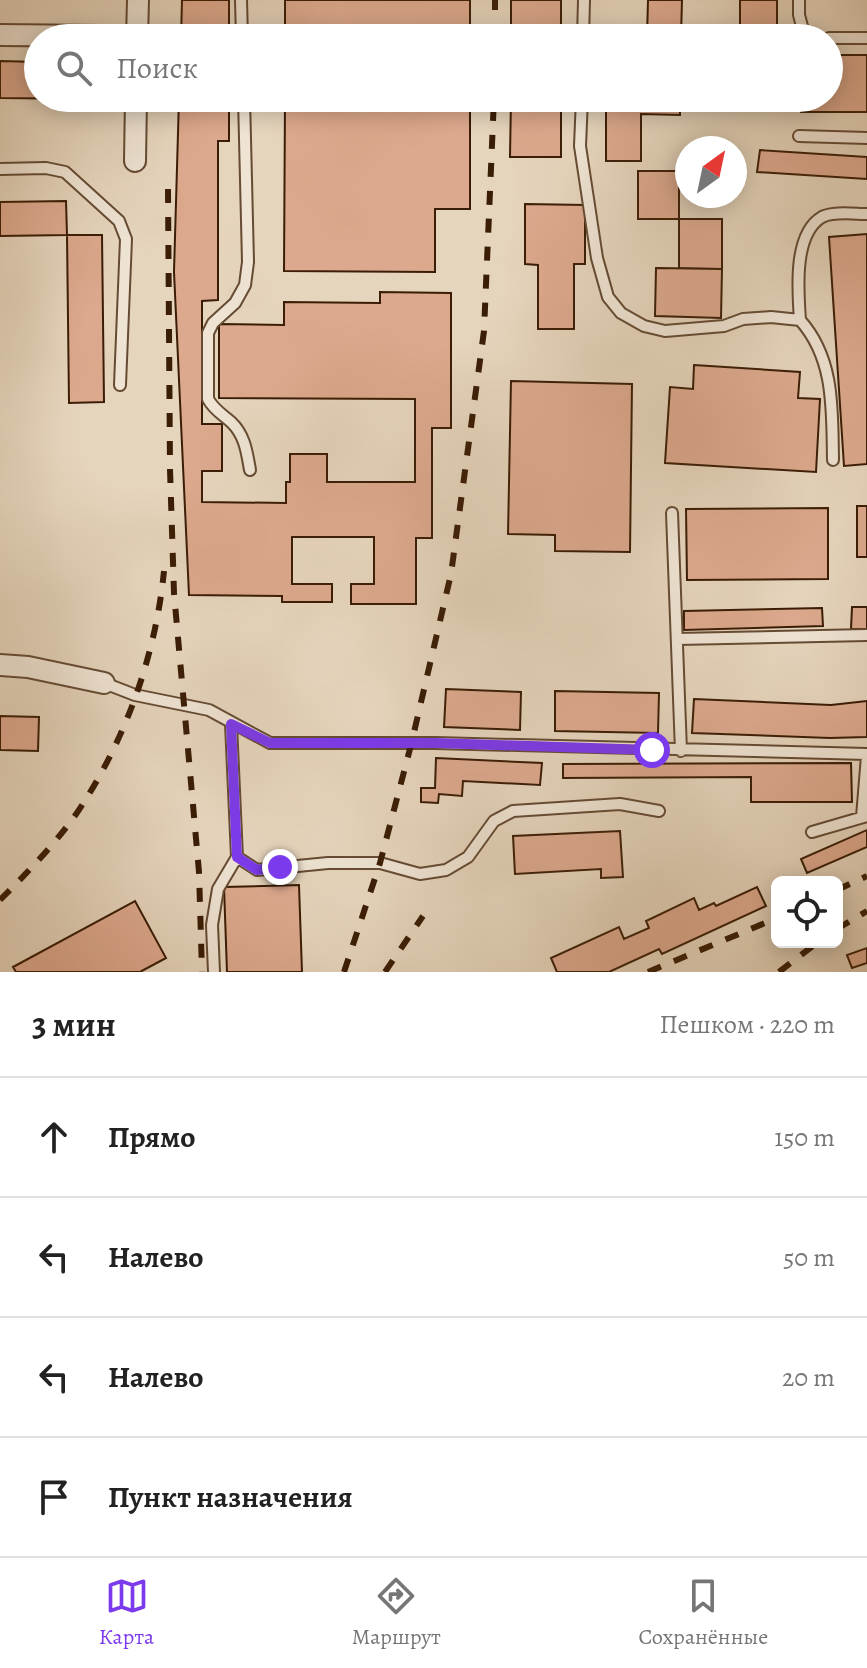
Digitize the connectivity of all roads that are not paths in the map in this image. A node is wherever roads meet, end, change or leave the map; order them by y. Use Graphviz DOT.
graph roads {
  1 [pos="138,0"];
  2 [pos="241,0"];
  3 [pos="584,0"];
  4 [pos="799,0"];
  5 [pos="137,24"];
  6 [pos="242,24"];
  7 [pos="583,24"];
  8 [pos="801,24"];
  9 [pos="0,35"];
  10 [pos="24,35"];
  11 [pos="843,38"];
  12 [pos="867,38"];
  13 [pos="136,112"];
  14 [pos="244,112"];
  15 [pos="581,112"];
  16 [pos="799,136"];
  17 [pos="867,138"];
  18 [pos="135,161"];
  19 [pos="0,169"];
  20 [pos="867,214"];
  21 [pos="800,320"];
  22 [pos="120,385"];
  23 [pos="833,460"];
  24 [pos="250,470"];
  25 [pos="672,513"];
  26 [pos="867,635"];
  27 [pos="677,639"];
  28 [pos="0,665"];
  29 [pos="104,683"];
  30 [pos="231,724"];
  31 [pos="681,751"];
  32 [pos="867,755"];
  33 [pos="659,811"];
  34 [pos="865,816"];
  35 [pos="812,832"];
  36 [pos="237,857"];
  37 [pos="214,972"];
  1 -- 5 [label="street"];
  2 -- 6 [label="lane"];
  3 -- 7 [label="lane"];
  4 -- 8 [label="lane"];
  9 -- 10 [label="street"];
  11 -- 12 [label="lane"];
  13 -- 18 [label="street"];
  14 -- 24 [label="lane"];
  15 -- 21 [label="lane"];
  16 -- 17 [label="lane"];
  19 -- 22 [label="lane"];
  20 -- 21 [label="lane"];
  21 -- 23 [label="lane"];
  25 -- 27 [label="lane"];
  26 -- 27 [label="lane"];
  27 -- 31 [label="lane"];
  28 -- 29 [label="street"];
  29 -- 30 [label="lane"];
  30 -- 31 [label="lane"];
  30 -- 36 [label="lane"];
  31 -- 32 [label="lane"];
  32 -- 34 [label="lane"];
  33 -- 36 [label="lane"];
  34 -- 35 [label="lane"];
  36 -- 37 [label="lane"];
}
